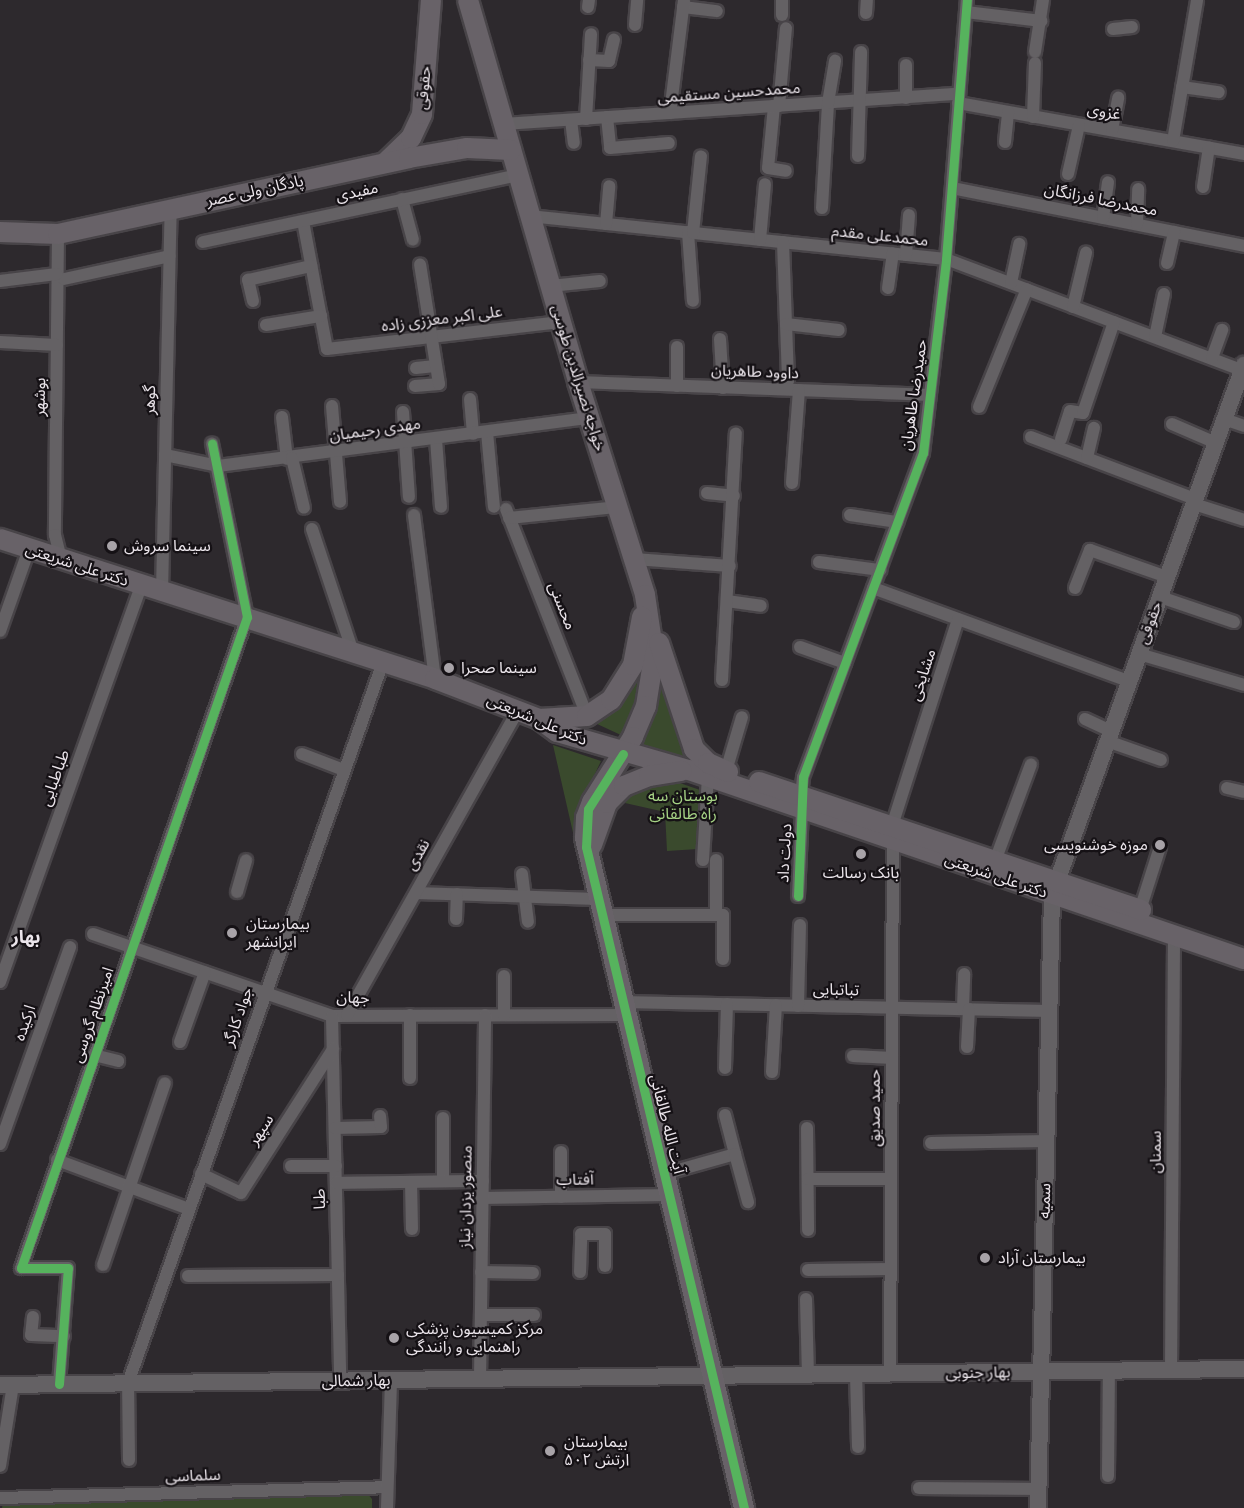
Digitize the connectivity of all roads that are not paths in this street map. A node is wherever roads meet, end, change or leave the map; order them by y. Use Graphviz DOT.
graph roads {
  1 [pos="431,0"];
  2 [pos="468,0"];
  3 [pos="637,0"];
  4 [pos="782,0"];
  5 [pos="1044,0"];
  6 [pos="1197,0"];
  7 [pos="683,4"];
  8 [pos="966,6"];
  9 [pos="717,11"];
  10 [pos="782,15"];
  11 [pos="1041,21"];
  12 [pos="634,25"];
  13 [pos="1132,27"];
  14 [pos="786,28"];
  15 [pos="1113,29"];
  16 [pos="591,34"];
  17 [pos="614,40"];
  18 [pos="861,52"];
  19 [pos="589,60"];
  20 [pos="835,61"];
  21 [pos="906,65"];
  22 [pos="1182,87"];
  23 [pos="1219,92"];
  24 [pos="906,98"];
  25 [pos="1118,98"];
  26 [pos="959,99"];
  27 [pos="861,101"];
  28 [pos="828,103"];
  29 [pos="776,106"];
  30 [pos="1008,112"];
  31 [pos="670,113"];
  32 [pos="606,117"];
  33 [pos="1033,117"];
  34 [pos="586,119"];
  35 [pos="570,120"];
  36 [pos="502,124"];
  37 [pos="1079,124"];
  38 [pos="1112,130"];
  39 [pos="1173,141"];
  40 [pos="1005,142"];
  41 [pos="574,143"];
  42 [pos="669,143"];
  43 [pos="1209,147"];
  44 [pos="511,150"];
  45 [pos="1244,154"];
  46 [pos="701,156"];
  47 [pos="858,156"];
  48 [pos="385,163"];
  49 [pos="786,171"];
  50 [pos="1068,174"];
  51 [pos="518,175"];
  52 [pos="1108,182"];
  53 [pos="765,184"];
  54 [pos="609,186"];
  55 [pos="1203,187"];
  56 [pos="952,188"];
  57 [pos="1138,189"];
  58 [pos="402,199"];
  59 [pos="822,208"];
  60 [pos="171,210"];
  61 [pos="909,215"];
  62 [pos="529,216"];
  63 [pos="1103,218"];
  64 [pos="303,220"];
  65 [pos="606,224"];
  66 [pos="1137,224"];
  67 [pos="0,232"];
  68 [pos="1174,232"];
  69 [pos="691,233"];
  70 [pos="58,234"];
  71 [pos="413,240"];
  72 [pos="760,240"];
  73 [pos="203,242"];
  74 [pos="783,242"];
  75 [pos="1019,244"];
  76 [pos="1244,246"];
  77 [pos="1086,253"];
  78 [pos="899,254"];
  79 [pos="170,256"];
  80 [pos="946,259"];
  81 [pos="1167,263"];
  82 [pos="420,264"];
  83 [pos="311,266"];
  84 [pos="60,278"];
  85 [pos="0,281"];
  86 [pos="600,281"];
  87 [pos="1011,283"];
  88 [pos="550,286"];
  89 [pos="888,288"];
  90 [pos="1027,289"];
  91 [pos="1164,294"];
  92 [pos="253,301"];
  93 [pos="693,301"];
  94 [pos="1073,307"];
  95 [pos="321,316"];
  96 [pos="560,322"];
  97 [pos="1114,322"];
  98 [pos="786,324"];
  99 [pos="266,325"];
  100 [pos="839,330"];
  101 [pos="1222,330"];
  102 [pos="430,337"];
  103 [pos="1155,337"];
  104 [pos="720,339"];
  105 [pos="0,342"];
  106 [pos="57,345"];
  107 [pos="677,347"];
  108 [pos="1212,358"];
  109 [pos="435,366"];
  110 [pos="416,368"];
  111 [pos="1243,368"];
  112 [pos="788,381"];
  113 [pos="578,382"];
  114 [pos="415,386"];
  115 [pos="677,386"];
  116 [pos="723,388"];
  117 [pos="799,390"];
  118 [pos="930,395"];
  119 [pos="470,399"];
  120 [pos="332,406"];
  121 [pos="979,407"];
  122 [pos="403,412"];
  123 [pos="282,417"];
  124 [pos="589,418"];
  125 [pos="1224,419"];
  126 [pos="1172,424"];
  127 [pos="1244,426"];
  128 [pos="1094,428"];
  129 [pos="487,432"];
  130 [pos="736,433"];
  131 [pos="473,434"];
  132 [pos="1031,437"];
  133 [pos="436,438"];
  134 [pos="1061,439"];
  135 [pos="405,443"];
  136 [pos="1216,443"];
  137 [pos="212,444"];
  138 [pos="337,452"];
  139 [pos="165,456"];
  140 [pos="289,458"];
  141 [pos="1087,458"];
  142 [pos="218,466"];
  143 [pos="792,483"];
  144 [pos="707,493"];
  145 [pos="734,496"];
  146 [pos="409,497"];
  147 [pos="1195,501"];
  148 [pos="340,502"];
  149 [pos="441,507"];
  150 [pos="618,507"];
  151 [pos="304,508"];
  152 [pos="503,511"];
  153 [pos="414,515"];
  154 [pos="850,515"];
  155 [pos="1244,520"];
  156 [pos="897,522"];
  157 [pos="312,529"];
  158 [pos="0,539"];
  159 [pos="29,549"];
  160 [pos="61,559"];
  161 [pos="634,559"];
  162 [pos="819,562"];
  163 [pos="730,566"];
  164 [pos="880,570"];
  165 [pos="1167,577"];
  166 [pos="141,585"];
  167 [pos="873,588"];
  168 [pos="1075,588"];
  169 [pos="162,591"];
  170 [pos="645,595"];
  171 [pos="1160,597"];
  172 [pos="727,601"];
  173 [pos="761,606"];
  174 [pos="247,617"];
  175 [pos="957,619"];
  176 [pos="1234,622"];
  177 [pos="0,631"];
  178 [pos="800,647"];
  179 [pos="352,652"];
  180 [pos="1139,654"];
  181 [pos="383,662"];
  182 [pos="845,663"];
  183 [pos="435,679"];
  184 [pos="722,680"];
  185 [pos="1129,681"];
  186 [pos="1244,685"];
  187 [pos="518,710"];
  188 [pos="588,716"];
  189 [pos="742,717"];
  190 [pos="539,719"];
  191 [pos="1085,719"];
  192 [pos="1109,736"];
  193 [pos="302,754"];
  194 [pos="622,754"];
  195 [pos="1161,759"];
  196 [pos="1031,764"];
  197 [pos="344,770"];
  198 [pos="689,770"];
  199 [pos="717,774"];
  200 [pos="1227,788"];
  201 [pos="1244,792"];
  202 [pos="801,803"];
  203 [pos="893,834"];
  204 [pos="1160,847"];
  205 [pos="588,856"];
  206 [pos="246,860"];
  207 [pos="703,860"];
  208 [pos="716,860"];
  209 [pos="995,861"];
  210 [pos="522,874"];
  211 [pos="1054,888"];
  212 [pos="237,892"];
  213 [pos="416,893"];
  214 [pos="457,894"];
  215 [pos="798,896"];
  216 [pos="524,897"];
  217 [pos="599,907"];
  218 [pos="1140,910"];
  219 [pos="716,915"];
  220 [pos="456,919"];
  221 [pos="528,922"];
  222 [pos="800,925"];
  223 [pos="93,934"];
  224 [pos="1174,935"];
  225 [pos="1244,945"];
  226 [pos="70,947"];
  227 [pos="132,947"];
  228 [pos="723,958"];
  229 [pos="1244,959"];
  230 [pos="205,972"];
  231 [pos="964,974"];
  232 [pos="504,976"];
  233 [pos="0,982"];
  234 [pos="265,991"];
  235 [pos="726,1004"];
  236 [pos="776,1005"];
  237 [pos="798,1006"];
  238 [pos="624,1008"];
  239 [pos="892,1008"];
  240 [pos="966,1009"];
  241 [pos="1049,1011"];
  242 [pos="347,1015"];
  243 [pos="410,1015"];
  244 [pos="485,1015"];
  245 [pos="504,1015"];
  246 [pos="332,1016"];
  247 [pos="180,1042"];
  248 [pos="967,1047"];
  249 [pos="333,1049"];
  250 [pos="94,1055"];
  251 [pos="853,1056"];
  252 [pos="892,1058"];
  253 [pos="118,1062"];
  254 [pos="725,1068"];
  255 [pos="772,1072"];
  256 [pos="410,1078"];
  257 [pos="165,1083"];
  258 [pos="725,1115"];
  259 [pos="380,1116"];
  260 [pos="443,1118"];
  261 [pos="335,1128"];
  262 [pos="807,1128"];
  263 [pos="1046,1141"];
  264 [pos="931,1143"];
  265 [pos="0,1144"];
  266 [pos="561,1152"];
  267 [pos="735,1155"];
  268 [pos="57,1160"];
  269 [pos="291,1166"];
  270 [pos="336,1166"];
  271 [pos="201,1174"];
  272 [pos="664,1174"];
  273 [pos="808,1179"];
  274 [pos="891,1179"];
  275 [pos="483,1181"];
  276 [pos="411,1182"];
  277 [pos="443,1182"];
  278 [pos="336,1183"];
  279 [pos="132,1186"];
  280 [pos="669,1196"];
  281 [pos="561,1197"];
  282 [pos="482,1198"];
  283 [pos="748,1202"];
  284 [pos="189,1209"];
  285 [pos="412,1229"];
  286 [pos="808,1230"];
  287 [pos="103,1265"];
  288 [pos="605,1266"];
  289 [pos="890,1269"];
  290 [pos="807,1270"];
  291 [pos="482,1272"];
  292 [pos="580,1272"];
  293 [pos="533,1273"];
  294 [pos="338,1275"];
  295 [pos="188,1276"];
  296 [pos="806,1299"];
  297 [pos="481,1315"];
  298 [pos="534,1315"];
  299 [pos="33,1317"];
  300 [pos="64,1336"];
  301 [pos="1244,1369"];
  302 [pos="1170,1370"];
  303 [pos="1109,1371"];
  304 [pos="1041,1372"];
  305 [pos="856,1374"];
  306 [pos="890,1374"];
  307 [pos="808,1375"];
  308 [pos="712,1376"];
  309 [pos="480,1379"];
  310 [pos="391,1380"];
  311 [pos="340,1381"];
  312 [pos="128,1383"];
  313 [pos="59,1384"];
  314 [pos="7,1385"];
  315 [pos="858,1447"];
  316 [pos="129,1460"];
  317 [pos="0,1466"];
  318 [pos="1108,1476"];
  319 [pos="387,1487"];
  320 [pos="919,1488"];
  321 [pos="1038,1489"];
  322 [pos="0,1498"];
  323 [pos="387,1508"];
  324 [pos="744,1508"];
  325 [pos="1038,1508"];
  1 -- 48 [label="main road, حقوقی"];
  2 -- 36 [label="main road, خواجه نصیرالدین طوسی"];
  3 -- 12 [label="street"];
  4 -- 10 [label="street"];
  5 -- 11 [label="street"];
  6 -- 22 [label="street"];
  7 -- 9 [label="street"];
  7 -- 31 [label="street"];
  8 -- 11 [label="street"];
  8 -- 26 [label="street, حمیدرضا طاهریان"];
  11 -- 33 [label="street"];
  13 -- 15 [label="street"];
  14 -- 29 [label="street"];
  16 -- 19 [label="street"];
  17 -- 19 [label="street"];
  18 -- 27 [label="street"];
  19 -- 34 [label="street"];
  20 -- 28 [label="street"];
  21 -- 24 [label="street"];
  22 -- 23 [label="street"];
  22 -- 39 [label="street"];
  24 -- 26 [label="street, محمدحسین مستقیمی"];
  24 -- 27 [label="street, محمدحسین مستقیمی"];
  25 -- 38 [label="street"];
  26 -- 30 [label="street, غزوی"];
  26 -- 56 [label="street, حمیدرضا طاهریان"];
  27 -- 28 [label="street, محمدحسین مستقیمی"];
  27 -- 47 [label="street"];
  28 -- 29 [label="street, محمدحسین مستقیمی"];
  28 -- 59 [label="street"];
  29 -- 31 [label="street, محمدحسین مستقیمی"];
  29 -- 49 [label="street"];
  30 -- 33 [label="street, غزوی"];
  30 -- 40 [label="street"];
  31 -- 32 [label="street, محمدحسین مستقیمی"];
  32 -- 34 [label="street, محمدحسین مستقیمی"];
  32 -- 42 [label="street"];
  33 -- 37 [label="street, غزوی"];
  34 -- 35 [label="street, محمدحسین مستقیمی"];
  35 -- 36 [label="street, محمدحسین مستقیمی"];
  35 -- 41 [label="street"];
  36 -- 44 [label="main road, خواجه نصیرالدین طوسی"];
  37 -- 38 [label="street, غزوی"];
  37 -- 50 [label="street"];
  38 -- 39 [label="street, غزوی"];
  39 -- 43 [label="street, غزوی"];
  43 -- 45 [label="street, غزوی"];
  43 -- 55 [label="street"];
  44 -- 48 [label="main road, پادگان ولی عصر"];
  44 -- 51 [label="main road, خواجه نصیرالدین طوسی"];
  46 -- 69 [label="street"];
  48 -- 60 [label="main road, پادگان ولی عصر"];
  51 -- 58 [label="street, مفیدی"];
  51 -- 62 [label="main road, خواجه نصیرالدین طوسی"];
  52 -- 63 [label="street"];
  53 -- 72 [label="street"];
  54 -- 65 [label="street"];
  56 -- 63 [label="street, محمدرضا فرزانگان"];
  56 -- 80 [label="street, حمیدرضا طاهریان"];
  57 -- 66 [label="street"];
  58 -- 64 [label="street, مفیدی"];
  58 -- 71 [label="street"];
  60 -- 70 [label="main road, پادگان ولی عصر"];
  60 -- 79 [label="street, گوهر"];
  61 -- 78 [label="street"];
  62 -- 65 [label="street, محمدعلی مقدم"];
  62 -- 88 [label="main road, خواجه نصیرالدین طوسی"];
  63 -- 66 [label="street, محمدرضا فرزانگان"];
  64 -- 73 [label="street, مفیدی"];
  64 -- 83 [label="street"];
  65 -- 69 [label="street, محمدعلی مقدم"];
  66 -- 68 [label="street, محمدرضا فرزانگان"];
  67 -- 70 [label="main road, پادگان ولی عصر"];
  68 -- 76 [label="street, محمدرضا فرزانگان"];
  68 -- 81 [label="street"];
  69 -- 72 [label="street, محمدعلی مقدم"];
  69 -- 93 [label="street"];
  70 -- 84 [label="street, بوشهر"];
  72 -- 74 [label="street, محمدعلی مقدم"];
  74 -- 78 [label="street, محمدعلی مقدم"];
  74 -- 98 [label="street"];
  75 -- 87 [label="street"];
  77 -- 94 [label="street"];
  78 -- 80 [label="street, محمدعلی مقدم"];
  78 -- 89 [label="street"];
  79 -- 84 [label="street"];
  79 -- 139 [label="street, گوهر"];
  80 -- 87 [label="street, محمدعلی مقدم"];
  80 -- 118 [label="street, حمیدرضا طاهریان"];
  82 -- 102 [label="street"];
  83 -- 92 [label="street"];
  83 -- 95 [label="street"];
  84 -- 85 [label="street"];
  84 -- 106 [label="street, بوشهر"];
  86 -- 88 [label="street"];
  87 -- 90 [label="street, محمدعلی مقدم"];
  88 -- 96 [label="main road, خواجه نصیرالدین طوسی"];
  90 -- 94 [label="street, محمدعلی مقدم"];
  90 -- 121 [label="street"];
  91 -- 103 [label="street"];
  94 -- 97 [label="street, محمدعلی مقدم"];
  95 -- 99 [label="street"];
  95 -- 102 [label="street, علی اکبر معززی زاده"];
  96 -- 102 [label="street, علی اکبر معززی زاده"];
  96 -- 113 [label="main road, خواجه نصیرالدین طوسی"];
  97 -- 103 [label="street, محمدعلی مقدم"];
  97 -- 134 [label="street"];
  98 -- 100 [label="street"];
  98 -- 112 [label="street"];
  101 -- 108 [label="street"];
  102 -- 109 [label="street"];
  103 -- 108 [label="street, محمدعلی مقدم"];
  104 -- 116 [label="street"];
  105 -- 106 [label="street"];
  106 -- 160 [label="street, بوشهر"];
  107 -- 115 [label="street"];
  108 -- 111 [label="street, محمدعلی مقدم"];
  109 -- 110 [label="street"];
  109 -- 114 [label="street"];
  111 -- 125 [label="main road, حقوقی"];
  113 -- 115 [label="street, داوود طاهریان"];
  113 -- 124 [label="main road, خواجه نصیرالدین طوسی"];
  115 -- 116 [label="street, داوود طاهریان"];
  116 -- 117 [label="street, داوود طاهریان"];
  117 -- 118 [label="street, داوود طاهریان"];
  117 -- 143 [label="street"];
  118 -- 156 [label="street, حمیدرضا طاهریان"];
  119 -- 131 [label="street"];
  120 -- 138 [label="street"];
  122 -- 135 [label="street"];
  123 -- 140 [label="street"];
  124 -- 129 [label="street, مهدی رحیمیان"];
  124 -- 150 [label="main road, خواجه نصیرالدین طوسی"];
  125 -- 127 [label="street"];
  125 -- 136 [label="main road, حقوقی"];
  126 -- 136 [label="street"];
  128 -- 141 [label="street"];
  129 -- 131 [label="street, مهدی رحیمیان"];
  129 -- 152 [label="street, محسنی"];
  130 -- 145 [label="street"];
  131 -- 133 [label="street, مهدی رحیمیان"];
  132 -- 141 [label="street"];
  133 -- 135 [label="street, مهدی رحیمیان"];
  133 -- 149 [label="street"];
  135 -- 138 [label="street, مهدی رحیمیان"];
  135 -- 146 [label="street"];
  136 -- 147 [label="main road, حقوقی"];
  137 -- 142 [label="street"];
  138 -- 140 [label="street, مهدی رحیمیان"];
  138 -- 148 [label="street"];
  139 -- 142 [label="street, مهدی رحیمیان"];
  139 -- 169 [label="street, گوهر"];
  140 -- 142 [label="street, مهدی رحیمیان"];
  140 -- 151 [label="street"];
  141 -- 147 [label="street"];
  142 -- 174 [label="street"];
  144 -- 145 [label="street"];
  145 -- 163 [label="street"];
  147 -- 155 [label="street"];
  147 -- 165 [label="main road, حقوقی"];
  150 -- 152 [label="street"];
  150 -- 161 [label="main road, خواجه نصیرالدین طوسی"];
  152 -- 188 [label="street, محسنی"];
  153 -- 183 [label="street"];
  154 -- 156 [label="street"];
  156 -- 164 [label="street, حمیدرضا طاهریان"];
  157 -- 179 [label="street"];
  158 -- 159 [label="main road, دکتر علی شریعتی"];
  159 -- 160 [label="main road, دکتر علی شریعتی"];
  159 -- 177 [label="street"];
  160 -- 166 [label="main road, دکتر علی شریعتی"];
  161 -- 163 [label="street"];
  161 -- 170 [label="main road, خواجه نصیرالدین طوسی"];
  162 -- 164 [label="street"];
  163 -- 172 [label="street"];
  164 -- 167 [label="street, حمیدرضا طاهریان"];
  165 -- 168 [label="street"];
  165 -- 171 [label="main road, حقوقی"];
  166 -- 169 [label="main road, دکتر علی شریعتی"];
  166 -- 233 [label="street, طباطبایی"];
  167 -- 175 [label="street"];
  167 -- 182 [label="street, حمیدرضا طاهریان"];
  169 -- 174 [label="main road, دکتر علی شریعتی"];
  170 -- 188 [label="main road"];
  170 -- 194 [label="main road, خواجه نصیرالدین طوسی"];
  170 -- 199 [label="main road, دکتر علی شریعتی"];
  171 -- 176 [label="street"];
  171 -- 180 [label="main road, حقوقی"];
  172 -- 173 [label="street"];
  172 -- 184 [label="street"];
  174 -- 179 [label="main road, دکتر علی شریعتی"];
  174 -- 227 [label="street, امیرنظام گروسی"];
  175 -- 185 [label="street"];
  175 -- 203 [label="street, مشایخی"];
  178 -- 182 [label="street"];
  179 -- 181 [label="main road, دکتر علی شریعتی"];
  180 -- 185 [label="main road, حقوقی"];
  180 -- 186 [label="street"];
  181 -- 183 [label="main road, دکتر علی شریعتی"];
  181 -- 197 [label="street, جواد کارگر"];
  182 -- 202 [label="street, حمیدرضا طاهریان"];
  183 -- 187 [label="main road, دکتر علی شریعتی"];
  185 -- 192 [label="main road, حقوقی"];
  187 -- 190 [label="main road, دکتر علی شریعتی"];
  187 -- 213 [label="street, نقدی"];
  188 -- 190 [label="main road"];
  189 -- 199 [label="street"];
  190 -- 194 [label="main road, دکتر علی شریعتی"];
  191 -- 192 [label="street"];
  192 -- 195 [label="street"];
  192 -- 211 [label="main road, حقوقی"];
  193 -- 197 [label="street"];
  194 -- 198 [label="main road, دکتر علی شریعتی"];
  194 -- 205 [label="main road, آیت الله طالقانی"];
  196 -- 209 [label="street"];
  197 -- 234 [label="street, جواد کارگر"];
  198 -- 199 [label="main road, دکتر علی شریعتی"];
  198 -- 205 [label="main road"];
  199 -- 202 [label="main road, دکتر علی شریعتی"];
  199 -- 207 [label="street"];
  200 -- 201 [label="street"];
  202 -- 203 [label="main road, دکتر علی شریعتی"];
  202 -- 215 [label="street, دولت داد"];
  203 -- 209 [label="main road, دکتر علی شریعتی"];
  203 -- 211 [label="main road, دکتر علی شریعتی"];
  203 -- 239 [label="street, حمید صدیق"];
  204 -- 218 [label="street"];
  205 -- 217 [label="main road, آیت الله طالقانی"];
  206 -- 212 [label="street"];
  208 -- 219 [label="street"];
  209 -- 211 [label="main road, دکتر علی شریعتی"];
  210 -- 216 [label="street"];
  211 -- 218 [label="main road, دکتر علی شریعتی"];
  211 -- 224 [label="main road, دکتر علی شریعتی"];
  211 -- 241 [label="main road, سمیه"];
  213 -- 214 [label="street"];
  213 -- 242 [label="street, نقدی"];
  214 -- 216 [label="street"];
  214 -- 220 [label="street"];
  216 -- 217 [label="street"];
  216 -- 221 [label="street"];
  217 -- 219 [label="street"];
  217 -- 238 [label="main road, آیت الله طالقانی"];
  218 -- 225 [label="main road, دکتر علی شریعتی"];
  219 -- 228 [label="street"];
  222 -- 237 [label="street"];
  223 -- 227 [label="street, جهان"];
  224 -- 229 [label="main road, دکتر علی شریعتی"];
  224 -- 302 [label="street, سمنان"];
  226 -- 265 [label="street, ارکیده"];
  227 -- 230 [label="street, جهان"];
  227 -- 250 [label="street, امیرنظام گروسی"];
  230 -- 234 [label="street, جهان"];
  230 -- 247 [label="street"];
  231 -- 240 [label="street"];
  232 -- 245 [label="street"];
  234 -- 246 [label="street, جهان"];
  234 -- 271 [label="street, جواد کارگر"];
  235 -- 236 [label="street, تباتبایی"];
  235 -- 238 [label="street, تباتبایی"];
  235 -- 254 [label="street"];
  236 -- 237 [label="street, تباتبایی"];
  236 -- 255 [label="street"];
  237 -- 239 [label="street, تباتبایی"];
  238 -- 245 [label="street, جهان"];
  238 -- 272 [label="main road, آیت الله طالقانی"];
  239 -- 240 [label="street, تباتبایی"];
  239 -- 252 [label="street, حمید صدیق"];
  240 -- 241 [label="street, تباتبایی"];
  240 -- 248 [label="street"];
  241 -- 263 [label="main road, سمیه"];
  242 -- 243 [label="street, جهان"];
  242 -- 246 [label="street, جهان"];
  243 -- 244 [label="street, جهان"];
  243 -- 256 [label="street"];
  244 -- 245 [label="street, جهان"];
  244 -- 275 [label="street, منصور یزدان نیاز"];
  246 -- 249 [label="street, طبا"];
  249 -- 261 [label="street, طبا"];
  249 -- 271 [label="street, سپهر"];
  250 -- 253 [label="street"];
  250 -- 268 [label="street, امیرنظام گروسی"];
  251 -- 252 [label="street"];
  252 -- 274 [label="street, حمید صدیق"];
  257 -- 279 [label="street"];
  258 -- 267 [label="street"];
  259 -- 261 [label="street"];
  260 -- 277 [label="street"];
  261 -- 270 [label="street, طبا"];
  262 -- 273 [label="street"];
  263 -- 264 [label="street"];
  263 -- 304 [label="main road, سمیه"];
  266 -- 281 [label="street"];
  267 -- 272 [label="street"];
  267 -- 283 [label="street"];
  268 -- 279 [label="street"];
  268 -- 300 [label="street, امیرنظام گروسی"];
  269 -- 270 [label="street"];
  270 -- 278 [label="street, طبا"];
  271 -- 284 [label="street, جواد کارگر"];
  272 -- 280 [label="main road, آیت الله طالقانی"];
  273 -- 274 [label="street"];
  273 -- 286 [label="street"];
  274 -- 289 [label="street, حمید صدیق"];
  275 -- 277 [label="street"];
  275 -- 282 [label="street, منصور یزدان نیاز"];
  276 -- 277 [label="street"];
  276 -- 278 [label="street"];
  276 -- 285 [label="street"];
  278 -- 294 [label="street, طبا"];
  279 -- 284 [label="street"];
  279 -- 287 [label="street"];
  280 -- 281 [label="street, آفتاب"];
  280 -- 308 [label="main road, آیت الله طالقانی"];
  281 -- 282 [label="street, آفتاب"];
  282 -- 291 [label="street, منصور یزدان نیاز"];
  284 -- 312 [label="street, جواد کارگر"];
  288 -- 292 [label="street"];
  289 -- 290 [label="street"];
  289 -- 306 [label="street, حمید صدیق"];
  291 -- 293 [label="street"];
  291 -- 297 [label="street, منصور یزدان نیاز"];
  294 -- 295 [label="street"];
  294 -- 311 [label="street, طبا"];
  296 -- 307 [label="street"];
  297 -- 298 [label="street"];
  297 -- 309 [label="street, منصور یزدان نیاز"];
  299 -- 300 [label="street"];
  300 -- 313 [label="street, امیرنظام گروسی"];
  301 -- 302 [label="main road, بهار جنوبی"];
  302 -- 303 [label="main road, بهار جنوبی"];
  303 -- 304 [label="main road, بهار جنوبی"];
  303 -- 318 [label="street"];
  304 -- 306 [label="main road, بهار جنوبی"];
  304 -- 321 [label="main road, سمیه"];
  305 -- 306 [label="main road, بهار جنوبی"];
  305 -- 307 [label="main road, بهار جنوبی"];
  305 -- 315 [label="street"];
  307 -- 308 [label="main road, بهار جنوبی"];
  308 -- 309 [label="main road, بهار شمالی"];
  308 -- 324 [label="main road, آیت الله طالقانی"];
  309 -- 310 [label="main road, بهار شمالی"];
  310 -- 311 [label="main road, بهار شمالی"];
  310 -- 319 [label="street"];
  311 -- 312 [label="main road, بهار شمالی"];
  312 -- 313 [label="main road, بهار شمالی"];
  312 -- 316 [label="street"];
  313 -- 314 [label="main road, بهار شمالی"];
  314 -- 317 [label="street"];
  319 -- 322 [label="street, سلماسی"];
  319 -- 323 [label="street"];
  320 -- 321 [label="street"];
  321 -- 325 [label="main road, سمیه"];
}
